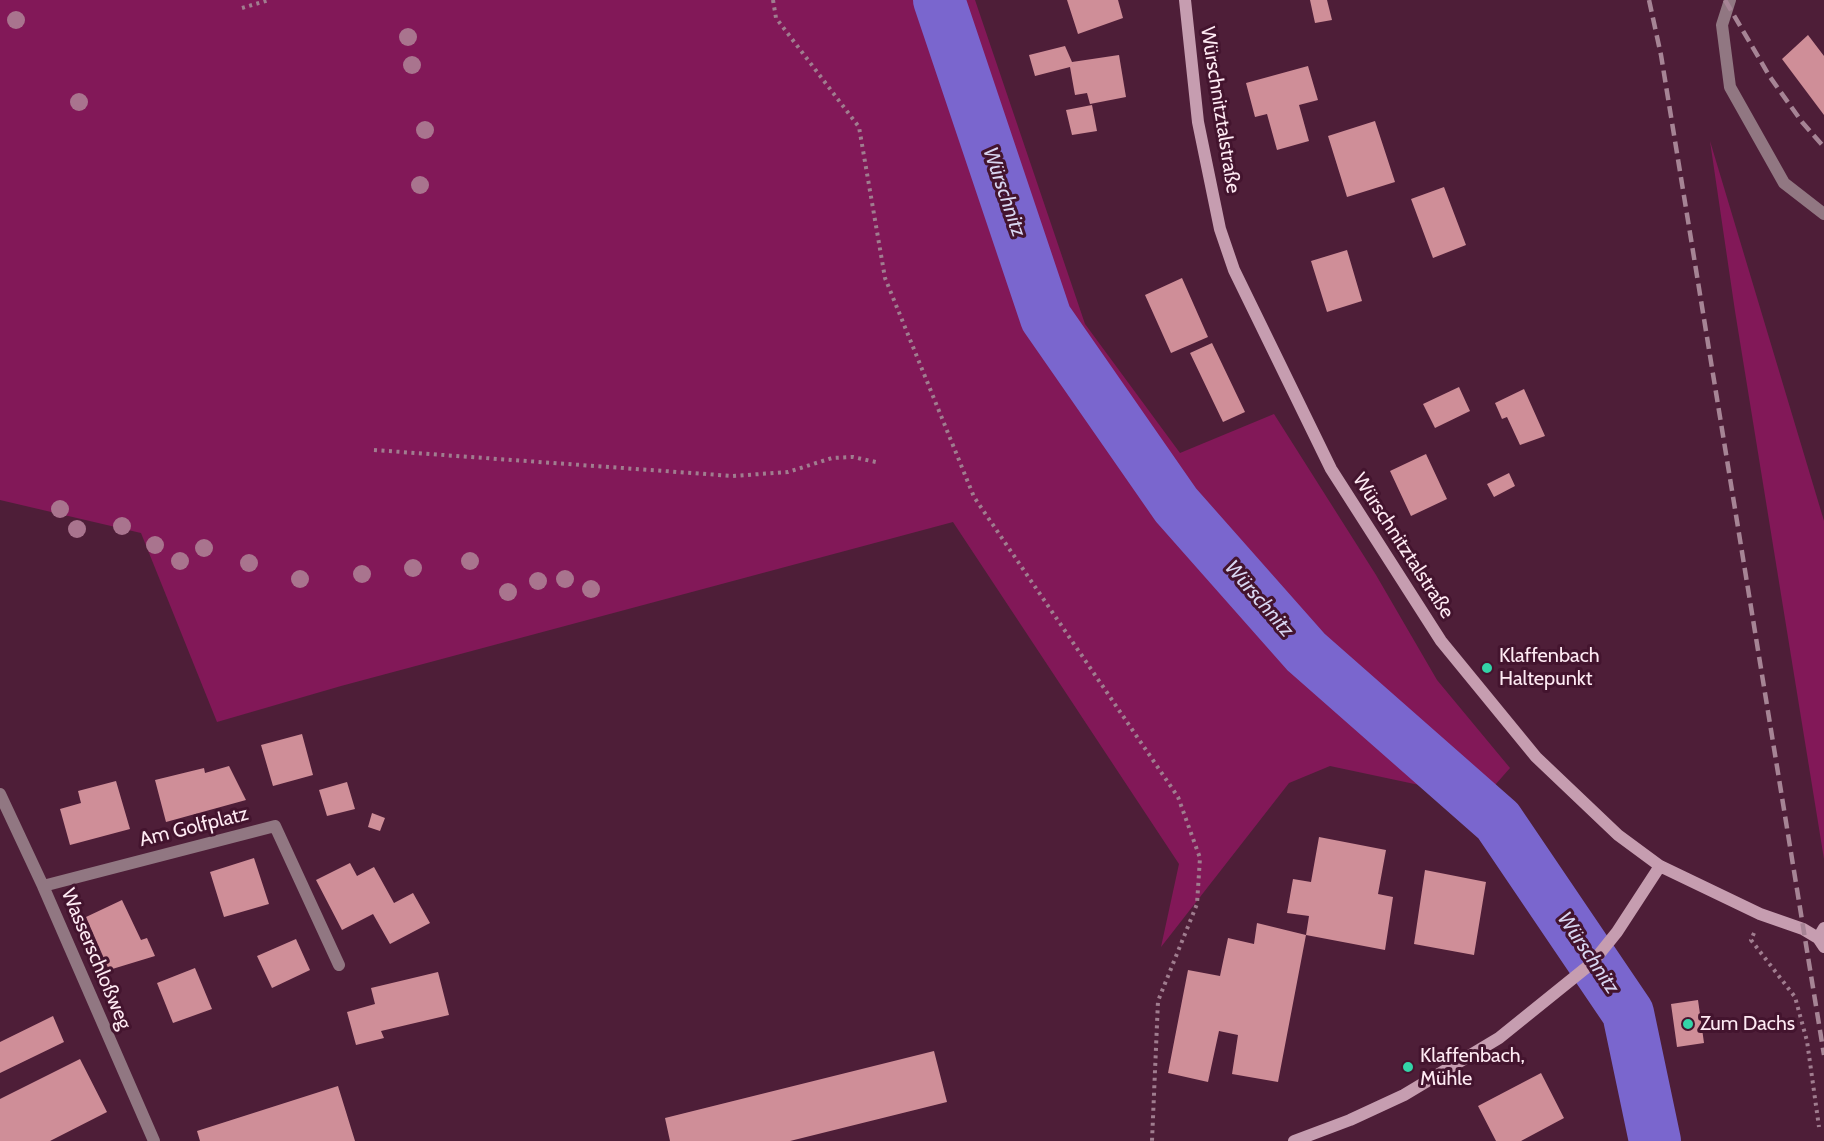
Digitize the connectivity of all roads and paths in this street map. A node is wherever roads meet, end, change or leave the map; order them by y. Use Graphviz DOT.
graph roads {
  1 [pos="269,0"];
  2 [pos="773,0"];
  3 [pos="1185,0"];
  4 [pos="1730,0"];
  5 [pos="242,8"];
  6 [pos="1824,214"];
  7 [pos="374,450"];
  8 [pos="876,462"];
  9 [pos="0,794"];
  10 [pos="1660,866"];
  11 [pos="43,886"];
  12 [pos="1760,914"];
  13 [pos="1822,938"];
  14 [pos="339,965"];
  15 [pos="1819,1127"];
  16 [pos="154,1141"];
  17 [pos="1152,1141"];
  18 [pos="1294,1141"];
  1 -- 5 [label="path"];
  2 -- 17 [label="path"];
  3 -- 10 [label="main road, Würschnitztalstraße"];
  4 -- 6 [label="street"];
  7 -- 8 [label="path"];
  9 -- 11 [label="street, Wasserschloßweg"];
  10 -- 12 [label="main road, Würschnitztalstraße"];
  10 -- 18 [label="main road"];
  11 -- 14 [label="street, Am Golfplatz"];
  11 -- 16 [label="street, Wasserschloßweg"];
  12 -- 13 [label="main road, Würschnitztalstraße"];
  12 -- 15 [label="path"];
}
